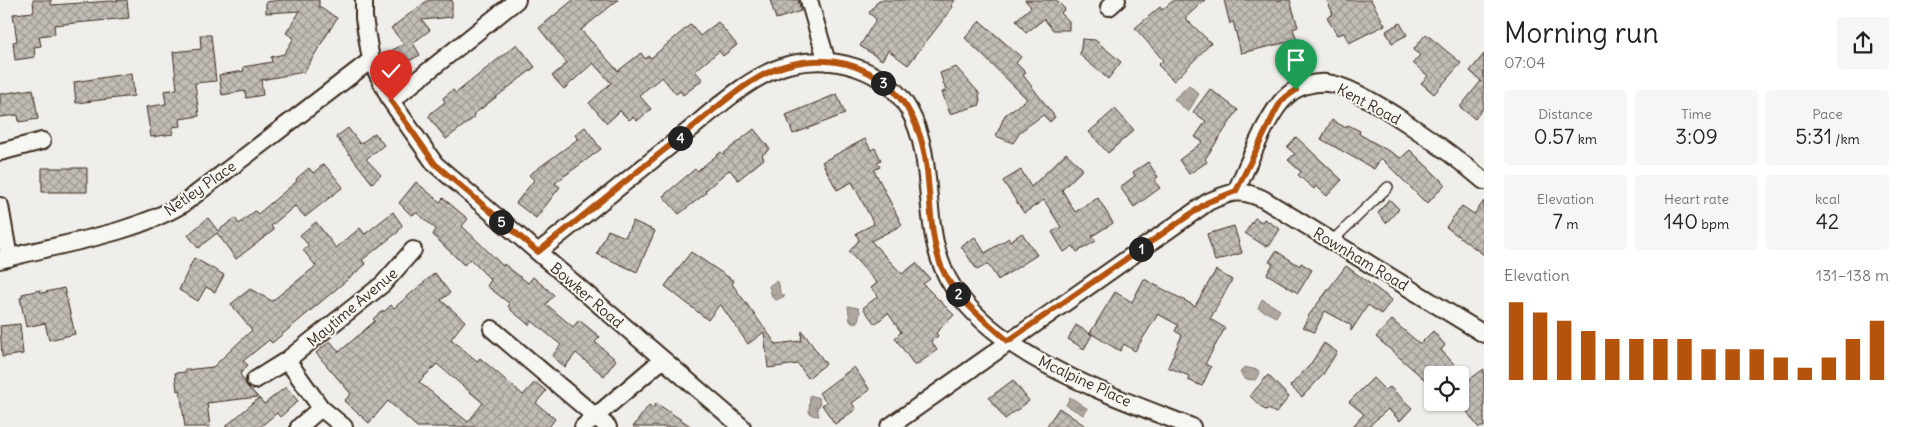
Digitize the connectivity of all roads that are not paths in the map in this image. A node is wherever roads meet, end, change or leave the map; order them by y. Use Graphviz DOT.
graph roads {
  1 [pos="364,0"];
  2 [pos="517,0"];
  3 [pos="809,0"];
  4 [pos="371,60"];
  5 [pos="827,62"];
  6 [pos="391,101"];
  7 [pos="42,141"];
  8 [pos="0,152"];
  9 [pos="1484,180"];
  10 [pos="1388,187"];
  11 [pos="1236,191"];
  12 [pos="0,206"];
  13 [pos="1332,241"];
  14 [pos="413,250"];
  15 [pos="538,252"];
  16 [pos="4,259"];
  17 [pos="492,329"];
  18 [pos="1484,334"];
  19 [pos="1008,341"];
  20 [pos="287,360"];
  21 [pos="662,360"];
  22 [pos="255,380"];
  23 [pos="321,408"];
  24 [pos="596,416"];
  25 [pos="299,427"];
  26 [pos="344,427"];
  27 [pos="583,427"];
  28 [pos="608,427"];
  29 [pos="742,427"];
  30 [pos="888,427"];
  31 [pos="1192,427"];
  1 -- 4 [label="street, Bowker Road"];
  2 -- 6 [label="street"];
  3 -- 5 [label="street"];
  4 -- 6 [label="street, Bowker Road"];
  4 -- 16 [label="street, Netley Place"];
  5 -- 15 [label="street, Mcalpine Place"];
  5 -- 19 [label="street, Mcalpine Place"];
  6 -- 15 [label="street, Bowker Road"];
  7 -- 8 [label="street"];
  9 -- 11 [label="street, Kent Road"];
  10 -- 13 [label="lane"];
  11 -- 13 [label="street, Rownham Road"];
  11 -- 19 [label="street"];
  12 -- 16 [label="street"];
  13 -- 18 [label="street, Rownham Road"];
  14 -- 20 [label="street, Maytime Avenue"];
  15 -- 21 [label="street, Bowker Road"];
  17 -- 24 [label="street"];
  19 -- 30 [label="street"];
  19 -- 31 [label="street, Mcalpine Place"];
  20 -- 22 [label="street, Maytime Avenue"];
  20 -- 23 [label="street"];
  21 -- 24 [label="street"];
  21 -- 29 [label="street, Bowker Road"];
  23 -- 25 [label="street"];
  23 -- 26 [label="street"];
  24 -- 27 [label="street"];
  24 -- 28 [label="street"];
}
